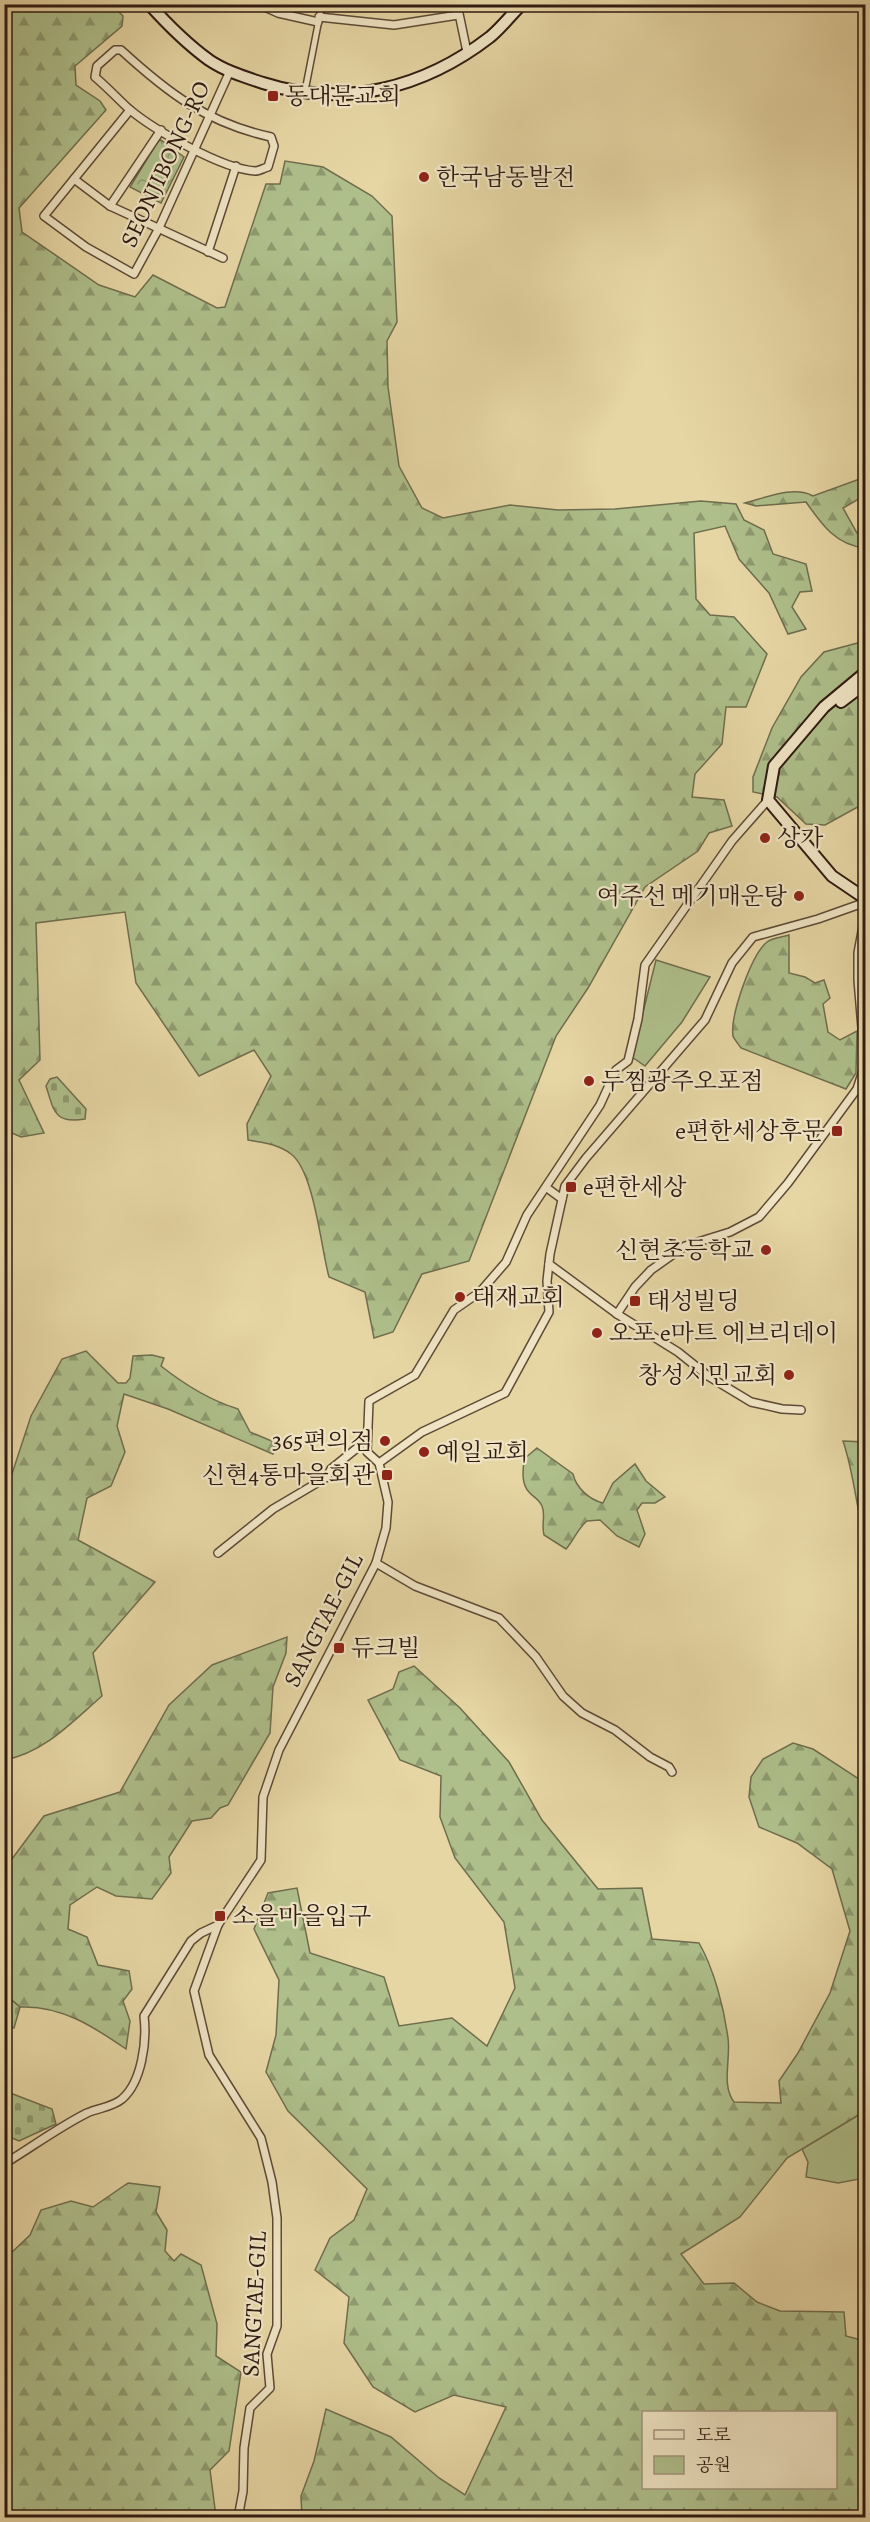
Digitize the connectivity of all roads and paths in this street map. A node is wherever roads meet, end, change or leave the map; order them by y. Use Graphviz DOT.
graph roads {
  1 [pos="148,4"];
  2 [pos="258,4"];
  3 [pos="322,4"];
  4 [pos="457,4"];
  5 [pos="522,4"];
  6 [pos="458,15"];
  7 [pos="319,19"];
  8 [pos="466,52"];
  9 [pos="230,71"];
  10 [pos="305,92"];
  11 [pos="130,110"];
  12 [pos="209,116"];
  13 [pos="161,130"];
  14 [pos="195,149"];
  15 [pos="236,166"];
  16 [pos="74,179"];
  17 [pos="110,206"];
  18 [pos="158,230"];
  19 [pos="208,252"];
  20 [pos="223,258"];
  21 [pos="866,672"];
  22 [pos="866,683"];
  23 [pos="799,736"];
  24 [pos="768,800"];
  25 [pos="866,901"];
  26 [pos="866,910"];
  27 [pos="865,1040"];
  28 [pos="547,1188"];
  29 [pos="562,1199"];
  30 [pos="549,1264"];
  31 [pos="617,1314"];
  32 [pos="801,1410"];
  33 [pos="367,1440"];
  34 [pos="379,1463"];
  35 [pos="218,1554"];
  36 [pos="376,1563"];
  37 [pos="672,1772"];
  38 [pos="218,1925"];
  39 [pos="4,2164"];
  40 [pos="238,2517"];
  1 -- 9 [label="main road"];
  2 -- 7 [label="street"];
  3 -- 7 [label="street"];
  4 -- 6 [label="street"];
  5 -- 8 [label="main road"];
  6 -- 7 [label="street"];
  6 -- 8 [label="street"];
  7 -- 10 [label="street"];
  8 -- 10 [label="main road"];
  9 -- 10 [label="main road"];
  9 -- 12 [label="street, SEONJIBONG-RO"];
  11 -- 12 [label="street"];
  11 -- 13 [label="street"];
  11 -- 16 [label="street"];
  12 -- 14 [label="street, SEONJIBONG-RO"];
  12 -- 15 [label="street"];
  13 -- 14 [label="street"];
  13 -- 17 [label="street"];
  14 -- 15 [label="street"];
  14 -- 18 [label="street, SEONJIBONG-RO"];
  15 -- 19 [label="street"];
  16 -- 17 [label="street"];
  16 -- 18 [label="street, SEONJIBONG-RO"];
  17 -- 18 [label="street"];
  18 -- 19 [label="street"];
  19 -- 20 [label="street"];
  21 -- 23 [label="main road"];
  22 -- 23 [label="main road"];
  23 -- 24 [label="main road"];
  24 -- 25 [label="main road"];
  24 -- 28 [label="street"];
  25 -- 29 [label="street"];
  26 -- 27 [label="street"];
  27 -- 31 [label="street"];
  28 -- 29 [label="street"];
  28 -- 33 [label="street"];
  29 -- 30 [label="street"];
  30 -- 31 [label="street"];
  30 -- 34 [label="street"];
  31 -- 32 [label="street"];
  33 -- 34 [label="street, SANGTAE-GIL"];
  33 -- 35 [label="street"];
  34 -- 36 [label="street, SANGTAE-GIL"];
  36 -- 37 [label="street"];
  36 -- 38 [label="street, SANGTAE-GIL"];
  38 -- 39 [label="street, SANGTAE-GIL"];
  38 -- 40 [label="street, SANGTAE-GIL"];
}
